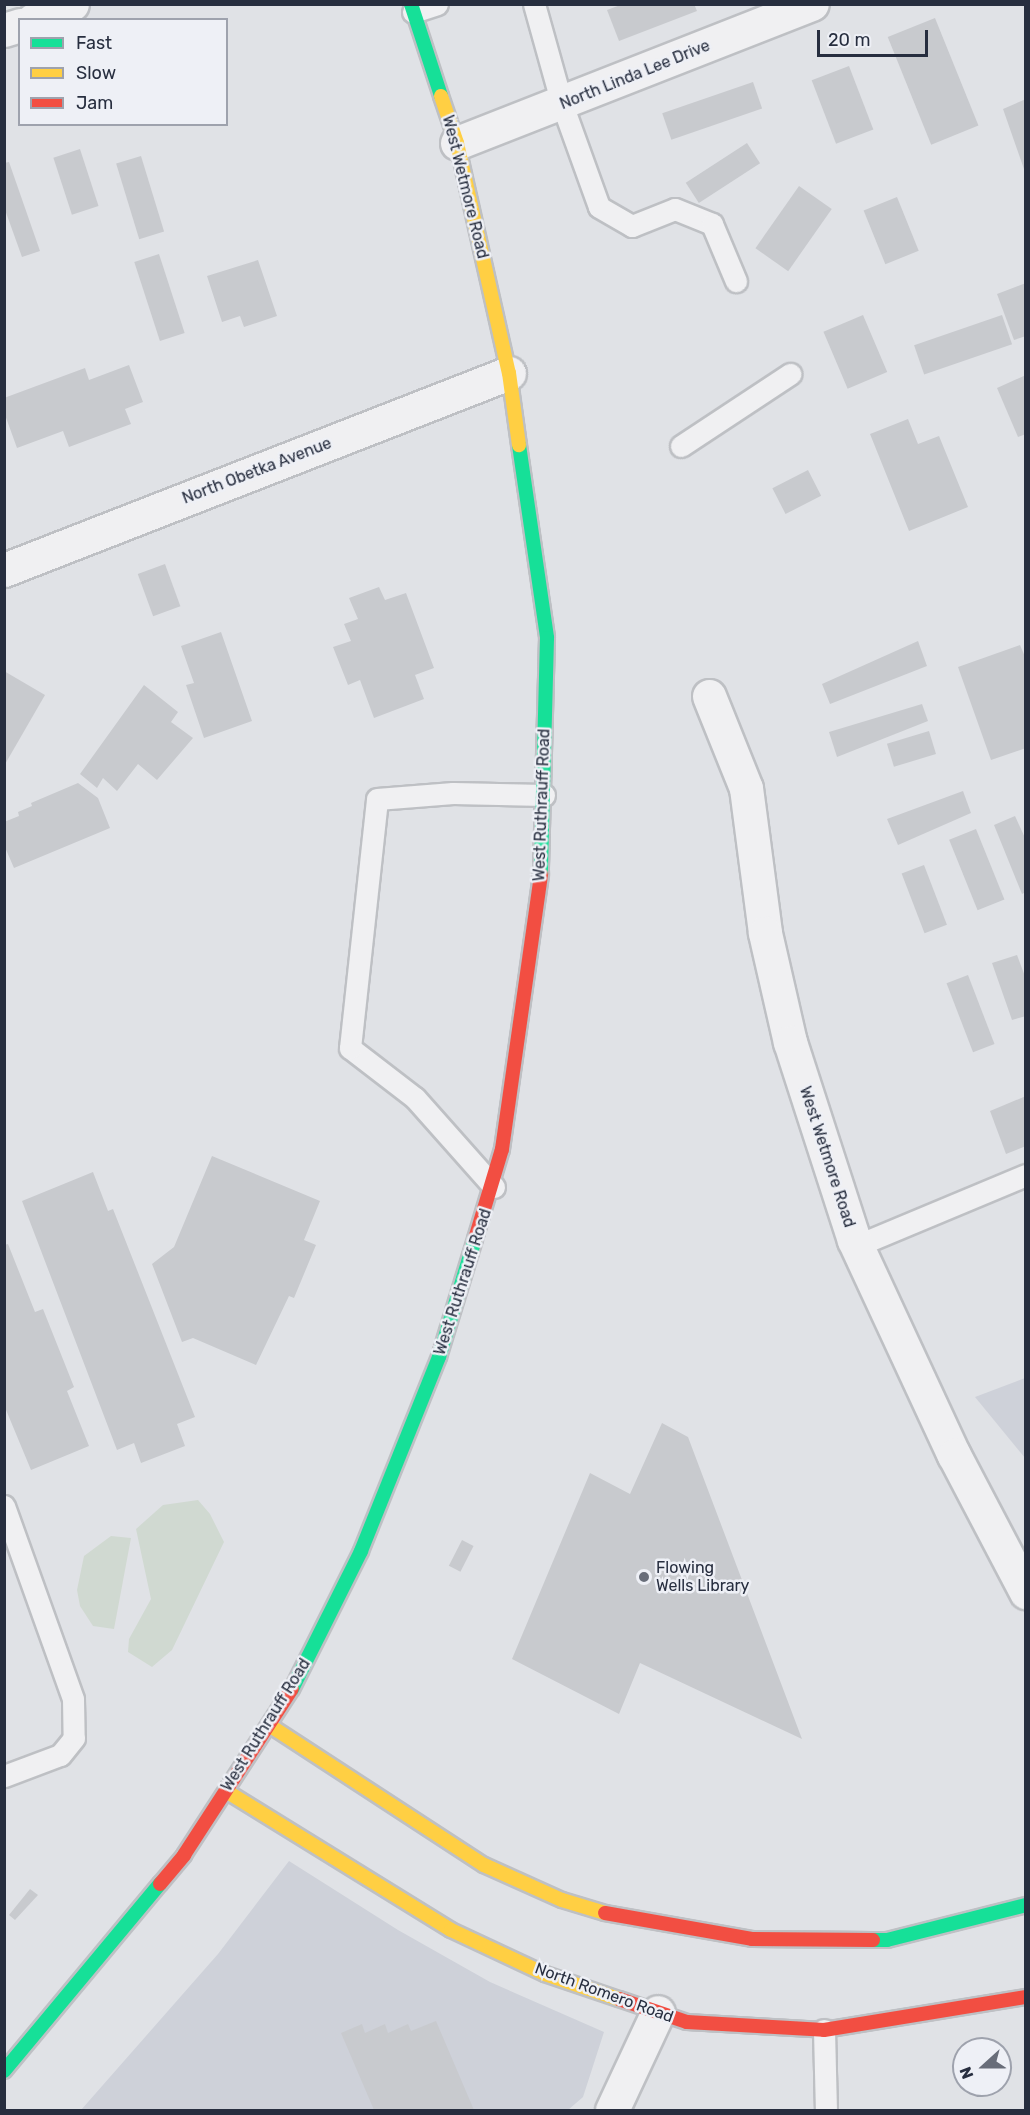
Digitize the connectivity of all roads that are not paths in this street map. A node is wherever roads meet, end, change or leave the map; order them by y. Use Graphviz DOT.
graph roads {
  1 [pos="72,4"];
  2 [pos="437,4"];
  3 [pos="534,4"];
  4 [pos="812,4"];
  5 [pos="412,8"];
  6 [pos="38,18"];
  7 [pos="562,104"];
  8 [pos="457,143"];
  9 [pos="736,281"];
  10 [pos="509,373"];
  11 [pos="790,374"];
  12 [pos="681,446"];
  13 [pos="4,570"];
  14 [pos="709,696"];
  15 [pos="544,795"];
  16 [pos="1026,1175"];
  17 [pos="494,1187"];
  18 [pos="856,1245"];
  19 [pos="4,1506"];
  20 [pos="1026,1592"];
  21 [pos="269,1725"];
  22 [pos="4,1776"];
  23 [pos="226,1791"];
  24 [pos="1026,1905"];
  25 [pos="1026,1997"];
  26 [pos="658,2012"];
  27 [pos="824,2030"];
  28 [pos="4,2071"];
  29 [pos="617,2107"];
  30 [pos="826,2110"];
  1 -- 6 [label="street"];
  2 -- 5 [label="lane"];
  3 -- 7 [label="lane"];
  4 -- 7 [label="street, North Linda Lee Drive"];
  5 -- 8 [label="main road, West Wetmore Road"];
  7 -- 8 [label="street, North Linda Lee Drive"];
  7 -- 9 [label="lane"];
  8 -- 10 [label="main road, West Wetmore Road"];
  10 -- 13 [label="street, North Obetka Avenue"];
  10 -- 15 [label="main road, West Ruthrauff Road"];
  11 -- 12 [label="lane"];
  14 -- 18 [label="street, West Wetmore Road"];
  15 -- 17 [label="main road, West Ruthrauff Road"];
  15 -- 17 [label="lane"];
  16 -- 18 [label="lane"];
  17 -- 21 [label="main road, West Ruthrauff Road"];
  18 -- 20 [label="street, West Wetmore Road"];
  19 -- 22 [label="lane"];
  21 -- 23 [label="main road, West Ruthrauff Road"];
  21 -- 24 [label="main road"];
  23 -- 26 [label="main road, North Romero Road"];
  23 -- 28 [label="main road, West Ruthrauff Road"];
  25 -- 27 [label="main road, North Romero Road"];
  26 -- 27 [label="main road, North Romero Road"];
  26 -- 29 [label="street"];
  27 -- 30 [label="lane"];
}
